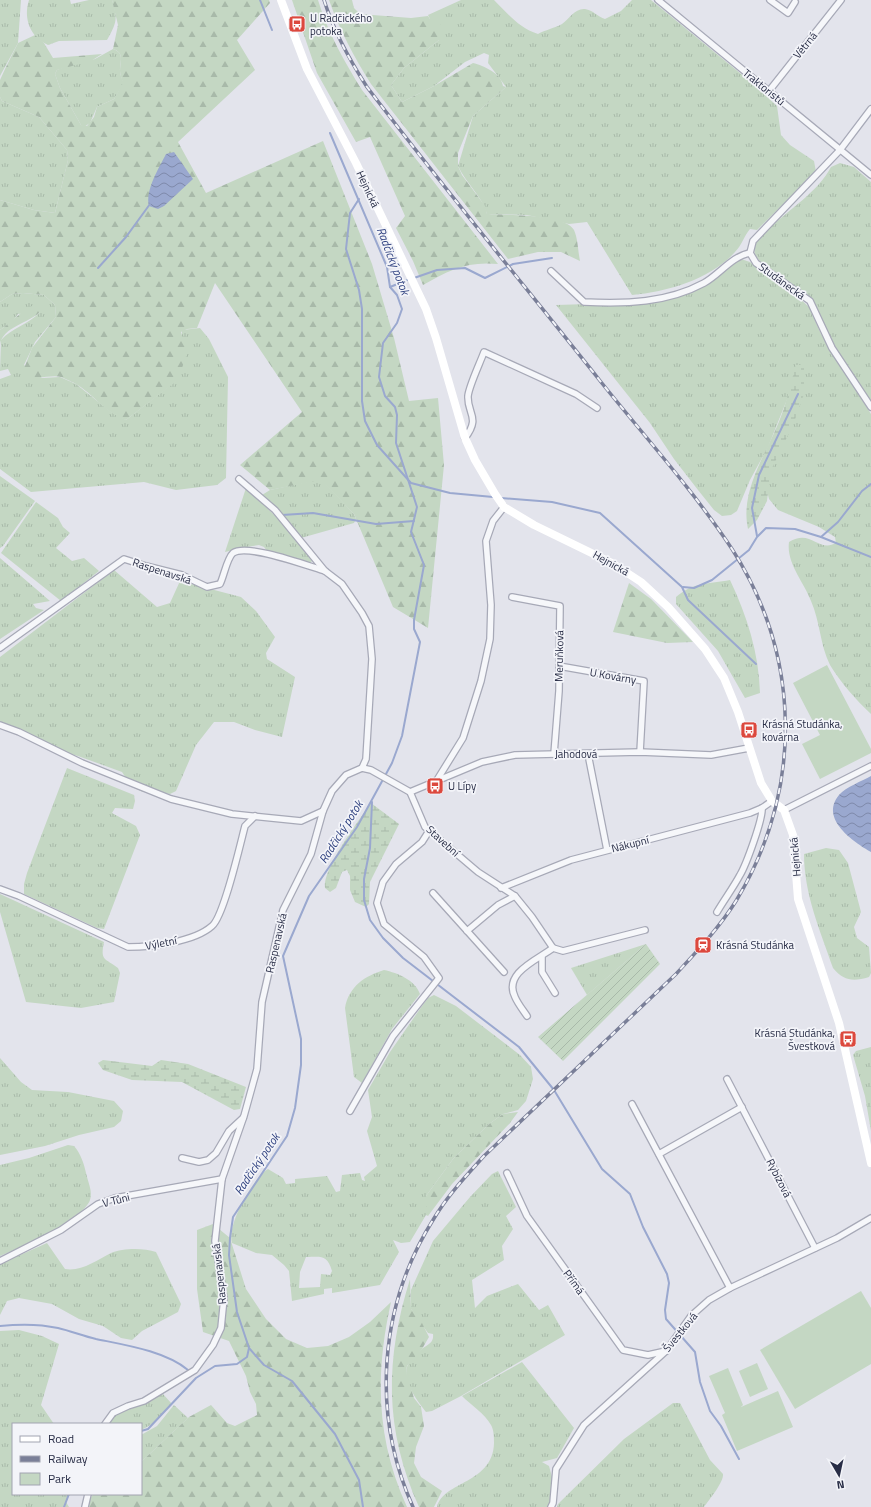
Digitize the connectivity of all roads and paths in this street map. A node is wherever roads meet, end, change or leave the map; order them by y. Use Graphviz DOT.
graph roads {
  1 [pos="281,0"];
  2 [pos="658,0"];
  3 [pos="770,0"];
  4 [pos="841,0"];
  5 [pos="795,2"];
  6 [pos="769,91"];
  7 [pos="871,109"];
  8 [pos="840,150"];
  9 [pos="871,175"];
  10 [pos="750,252"];
  11 [pos="551,271"];
  12 [pos="871,407"];
  13 [pos="597,408"];
  14 [pos="465,438"];
  15 [pos="238,479"];
  16 [pos="504,507"];
  17 [pos="325,571"];
  18 [pos="512,597"];
  19 [pos="0,648"];
  20 [pos="559,666"];
  21 [pos="0,725"];
  22 [pos="749,748"];
  23 [pos="640,752"];
  24 [pos="554,754"];
  25 [pos="588,754"];
  26 [pos="871,766"];
  27 [pos="362,768"];
  28 [pos="437,781"];
  29 [pos="410,792"];
  30 [pos="772,801"];
  31 [pos="762,808"];
  32 [pos="784,810"];
  33 [pos="323,811"];
  34 [pos="255,816"];
  35 [pos="429,831"];
  36 [pos="607,850"];
  37 [pos="501,888"];
  38 [pos="0,889"];
  39 [pos="433,893"];
  40 [pos="515,896"];
  41 [pos="717,912"];
  42 [pos="645,930"];
  43 [pos="466,931"];
  44 [pos="553,948"];
  45 [pos="542,957"];
  46 [pos="504,972"];
  47 [pos="555,993"];
  48 [pos="527,1016"];
  49 [pos="727,1079"];
  50 [pos="632,1104"];
  51 [pos="742,1107"];
  52 [pos="350,1111"];
  53 [pos="244,1116"];
  54 [pos="659,1154"];
  55 [pos="182,1158"];
  56 [pos="871,1163"];
  57 [pos="507,1172"];
  58 [pos="222,1179"];
  59 [pos="871,1218"];
  60 [pos="815,1248"];
  61 [pos="0,1261"];
  62 [pos="730,1288"];
  63 [pos="666,1351"];
  64 [pos="106,1423"];
  65 [pos="88,1495"];
  66 [pos="85,1507"];
  67 [pos="551,1507"];
  1 -- 14 [label="main road, Hejnická"];
  2 -- 6 [label="street, Traktoristů"];
  3 -- 5 [label="street"];
  4 -- 6 [label="street, Větrná"];
  6 -- 8 [label="street, Traktoristů"];
  7 -- 8 [label="street, Studánecká"];
  8 -- 9 [label="street, Traktoristů"];
  8 -- 10 [label="street, Studánecká"];
  10 -- 11 [label="street"];
  10 -- 12 [label="street, Studánecká"];
  13 -- 14 [label="street"];
  14 -- 16 [label="main road, Hejnická"];
  15 -- 17 [label="street, Raspenavská"];
  16 -- 22 [label="main road, Hejnická"];
  16 -- 28 [label="street"];
  17 -- 19 [label="street, Raspenavská"];
  17 -- 27 [label="street, Raspenavská"];
  18 -- 20 [label="street, Meruňková"];
  20 -- 23 [label="street, U Kovárny"];
  20 -- 24 [label="street, Meruňková"];
  21 -- 34 [label="street"];
  22 -- 23 [label="street, Jahodová"];
  22 -- 30 [label="main road, Hejnická"];
  23 -- 25 [label="street, Jahodová"];
  24 -- 25 [label="street, Jahodová"];
  24 -- 28 [label="street, Jahodová"];
  25 -- 36 [label="street"];
  26 -- 32 [label="street"];
  27 -- 29 [label="street"];
  27 -- 33 [label="street, Raspenavská"];
  28 -- 29 [label="street, Jahodová"];
  29 -- 35 [label="street, Stavební"];
  30 -- 31 [label="street, Nákupní"];
  30 -- 32 [label="main road, Hejnická"];
  31 -- 36 [label="street, Nákupní"];
  31 -- 41 [label="street"];
  32 -- 56 [label="main road, Hejnická"];
  33 -- 34 [label="street"];
  33 -- 53 [label="street, Raspenavská"];
  34 -- 38 [label="street, Výletní"];
  35 -- 37 [label="street, Stavební"];
  35 -- 52 [label="street"];
  36 -- 37 [label="street, Nákupní"];
  37 -- 40 [label="street, Stavební"];
  39 -- 43 [label="street"];
  40 -- 43 [label="street"];
  40 -- 44 [label="street, Stavební"];
  42 -- 44 [label="street"];
  43 -- 46 [label="street"];
  44 -- 45 [label="street"];
  45 -- 47 [label="street"];
  45 -- 48 [label="street"];
  49 -- 51 [label="street, Rybízová"];
  50 -- 54 [label="street"];
  51 -- 54 [label="street"];
  51 -- 60 [label="street, Rybízová"];
  53 -- 55 [label="street, Raspenavská"];
  53 -- 58 [label="street, Raspenavská"];
  54 -- 62 [label="street"];
  57 -- 63 [label="street, Přímá"];
  58 -- 61 [label="street, V Tůni"];
  58 -- 64 [label="street, Raspenavská"];
  59 -- 60 [label="street, Švestková"];
  60 -- 62 [label="street, Švestková"];
  62 -- 63 [label="street, Švestková"];
  63 -- 67 [label="street, Švestková"];
  65 -- 66 [label="street"];
}
